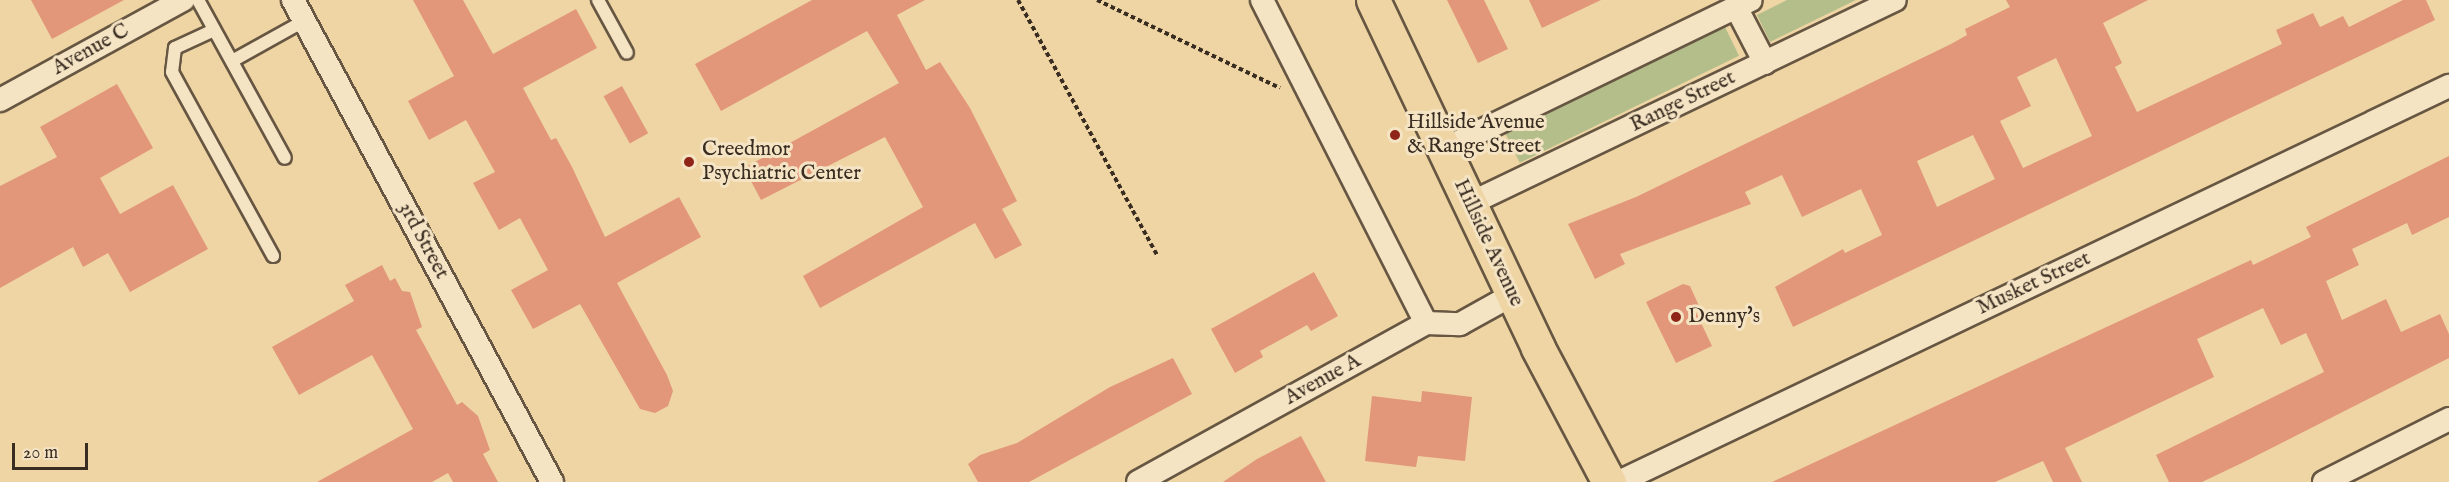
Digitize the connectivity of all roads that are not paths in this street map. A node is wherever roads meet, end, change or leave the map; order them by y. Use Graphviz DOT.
graph roads {
  1 [pos="183,0"];
  2 [pos="198,0"];
  3 [pos="293,0"];
  4 [pos="598,0"];
  5 [pos="1262,0"];
  6 [pos="1374,0"];
  7 [pos="1895,0"];
  8 [pos="1744,3"];
  9 [pos="304,21"];
  10 [pos="214,30"];
  11 [pos="627,53"];
  12 [pos="232,61"];
  13 [pos="1765,63"];
  14 [pos="2449,86"];
  15 [pos="0,100"];
  16 [pos="1444,148"];
  17 [pos="285,158"];
  18 [pos="1471,203"];
  19 [pos="273,255"];
  20 [pos="1512,295"];
  21 [pos="1426,323"];
  22 [pos="2449,419"];
  23 [pos="552,482"];
  24 [pos="1138,482"];
  25 [pos="1609,482"];
  26 [pos="1619,482"];
  27 [pos="2324,482"];
  1 -- 15 [label="street, Avenue C"];
  2 -- 10 [label="lane"];
  3 -- 9 [label="street, 3rd Street"];
  4 -- 11 [label="lane"];
  5 -- 21 [label="street"];
  6 -- 16 [label="main road, Hillside Avenue"];
  7 -- 13 [label="street, Range Street"];
  8 -- 13 [label="street"];
  8 -- 16 [label="street"];
  9 -- 12 [label="lane"];
  9 -- 23 [label="street, 3rd Street"];
  10 -- 12 [label="lane"];
  10 -- 19 [label="lane"];
  12 -- 17 [label="lane"];
  13 -- 18 [label="street, Range Street"];
  14 -- 26 [label="street, Musket Street"];
  16 -- 18 [label="main road, Hillside Avenue"];
  18 -- 20 [label="main road, Hillside Avenue"];
  20 -- 21 [label="street"];
  20 -- 25 [label="main road, Hillside Avenue"];
  21 -- 24 [label="street, Avenue A"];
  22 -- 27 [label="street"];
}
